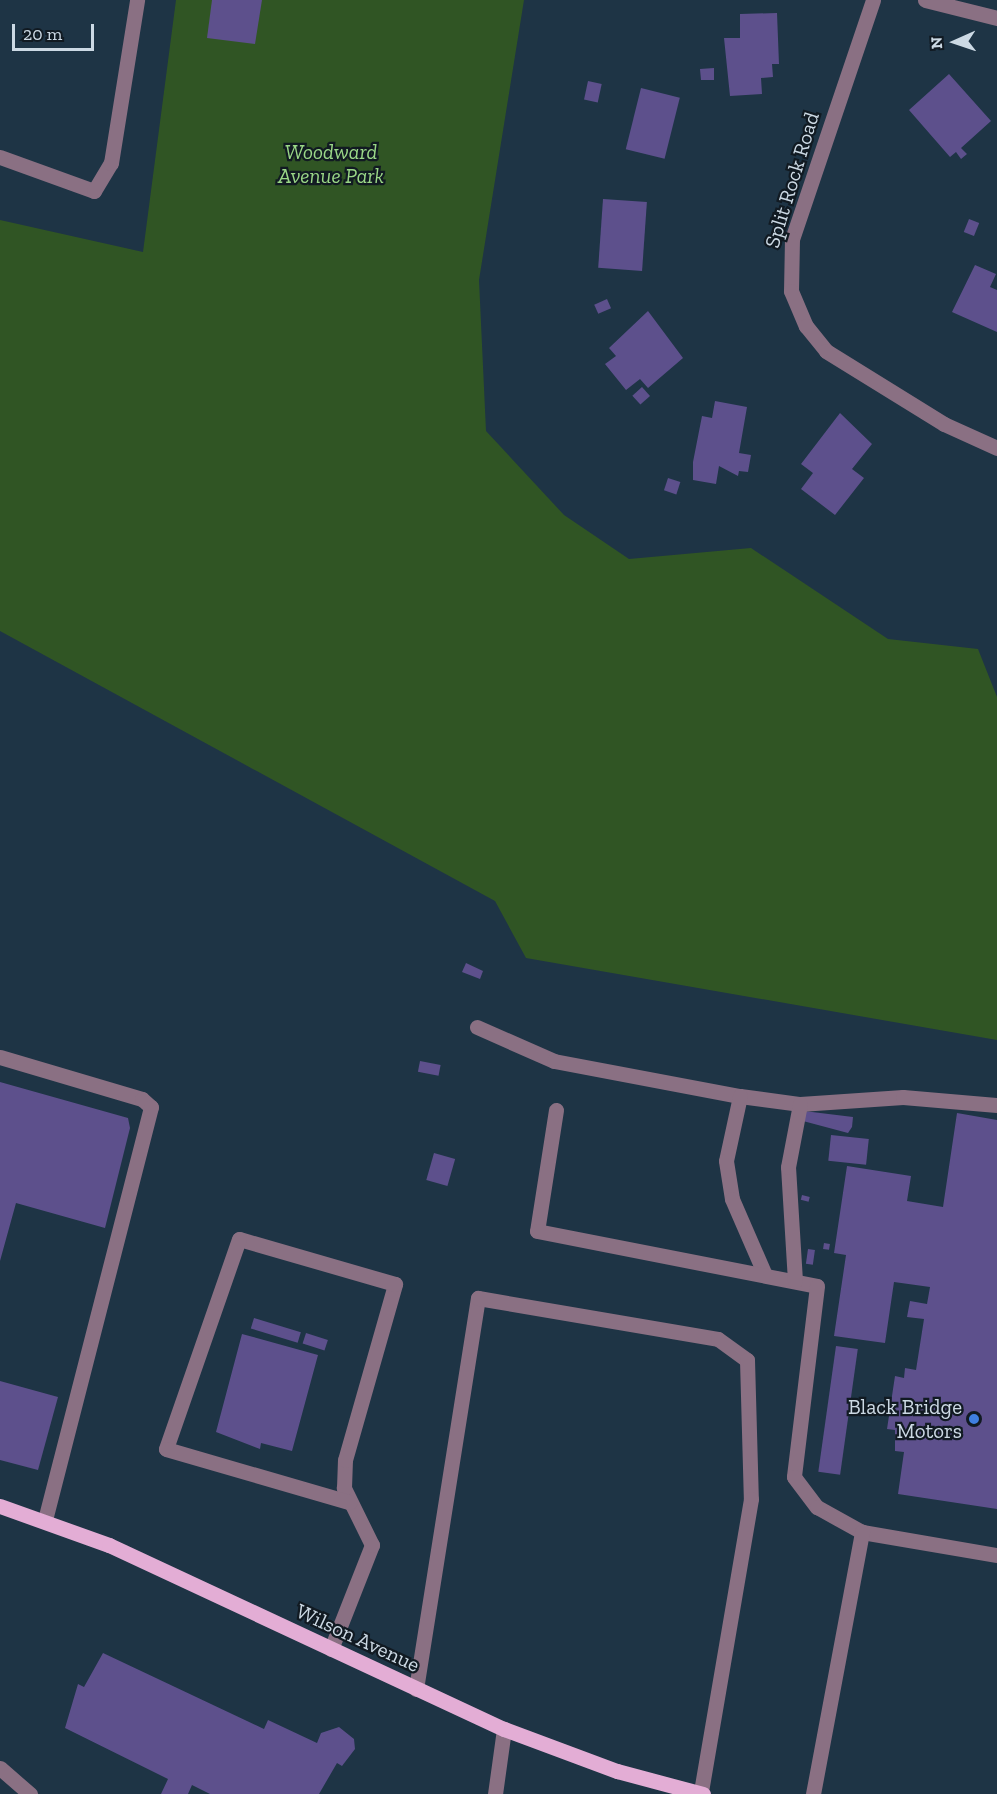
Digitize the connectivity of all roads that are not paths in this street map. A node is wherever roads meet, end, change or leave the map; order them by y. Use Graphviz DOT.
graph roads {
  1 [pos="137,0"];
  2 [pos="873,0"];
  3 [pos="925,0"];
  4 [pos="997,18"];
  5 [pos="0,157"];
  6 [pos="997,448"];
  7 [pos="477,1027"];
  8 [pos="0,1057"];
  9 [pos="740,1096"];
  10 [pos="800,1104"];
  11 [pos="997,1105"];
  12 [pos="556,1110"];
  13 [pos="765,1275"];
  14 [pos="795,1281"];
  15 [pos="349,1502"];
  16 [pos="0,1506"];
  17 [pos="45,1520"];
  18 [pos="862,1532"];
  19 [pos="997,1555"];
  20 [pos="331,1650"];
  21 [pos="416,1689"];
  22 [pos="504,1729"];
  23 [pos="0,1768"];
  24 [pos="30,1794"];
  25 [pos="495,1794"];
  26 [pos="702,1794"];
  27 [pos="813,1794"];
  1 -- 5 [label="street"];
  2 -- 6 [label="street, Split Rock Road"];
  3 -- 4 [label="street"];
  7 -- 9 [label="street"];
  8 -- 17 [label="street"];
  9 -- 10 [label="street"];
  9 -- 13 [label="street"];
  10 -- 11 [label="street"];
  10 -- 14 [label="street"];
  12 -- 13 [label="street"];
  13 -- 14 [label="street"];
  14 -- 18 [label="street"];
  15 -- 15 [label="street"];
  15 -- 20 [label="street"];
  16 -- 17 [label="main road, Wilson Avenue"];
  17 -- 20 [label="main road, Wilson Avenue"];
  18 -- 19 [label="street"];
  18 -- 27 [label="street"];
  20 -- 21 [label="main road, Wilson Avenue"];
  21 -- 22 [label="main road, Wilson Avenue"];
  21 -- 26 [label="street"];
  22 -- 25 [label="street"];
  22 -- 26 [label="main road, Wilson Avenue"];
  23 -- 24 [label="street"];
}
